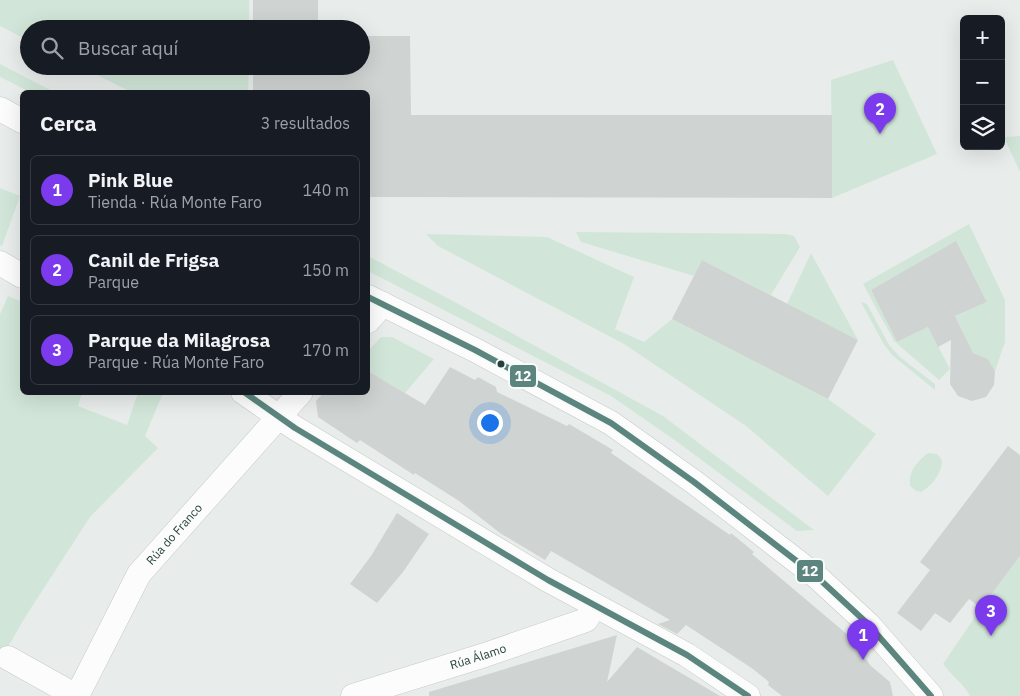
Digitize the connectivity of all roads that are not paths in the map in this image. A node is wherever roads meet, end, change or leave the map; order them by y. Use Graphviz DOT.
graph roads {
  1 [pos="0,110"];
  2 [pos="20,120"];
  3 [pos="0,263"];
  4 [pos="20,275"];
  5 [pos="373,307"];
  6 [pos="247,395"];
  7 [pos="298,395"];
  8 [pos="278,417"];
  9 [pos="595,606"];
  10 [pos="8,658"];
  11 [pos="77,696"];
  12 [pos="353,696"];
  13 [pos="748,696"];
  14 [pos="931,696"];
  1 -- 2 [label="street"];
  3 -- 4 [label="street"];
  5 -- 14 [label="street"];
  6 -- 8 [label="street"];
  7 -- 8 [label="street, Rúa do Franco"];
  8 -- 9 [label="street"];
  8 -- 11 [label="street, Rúa do Franco"];
  9 -- 12 [label="street, Rúa Álamo"];
  9 -- 13 [label="street"];
  10 -- 11 [label="street"];
}
